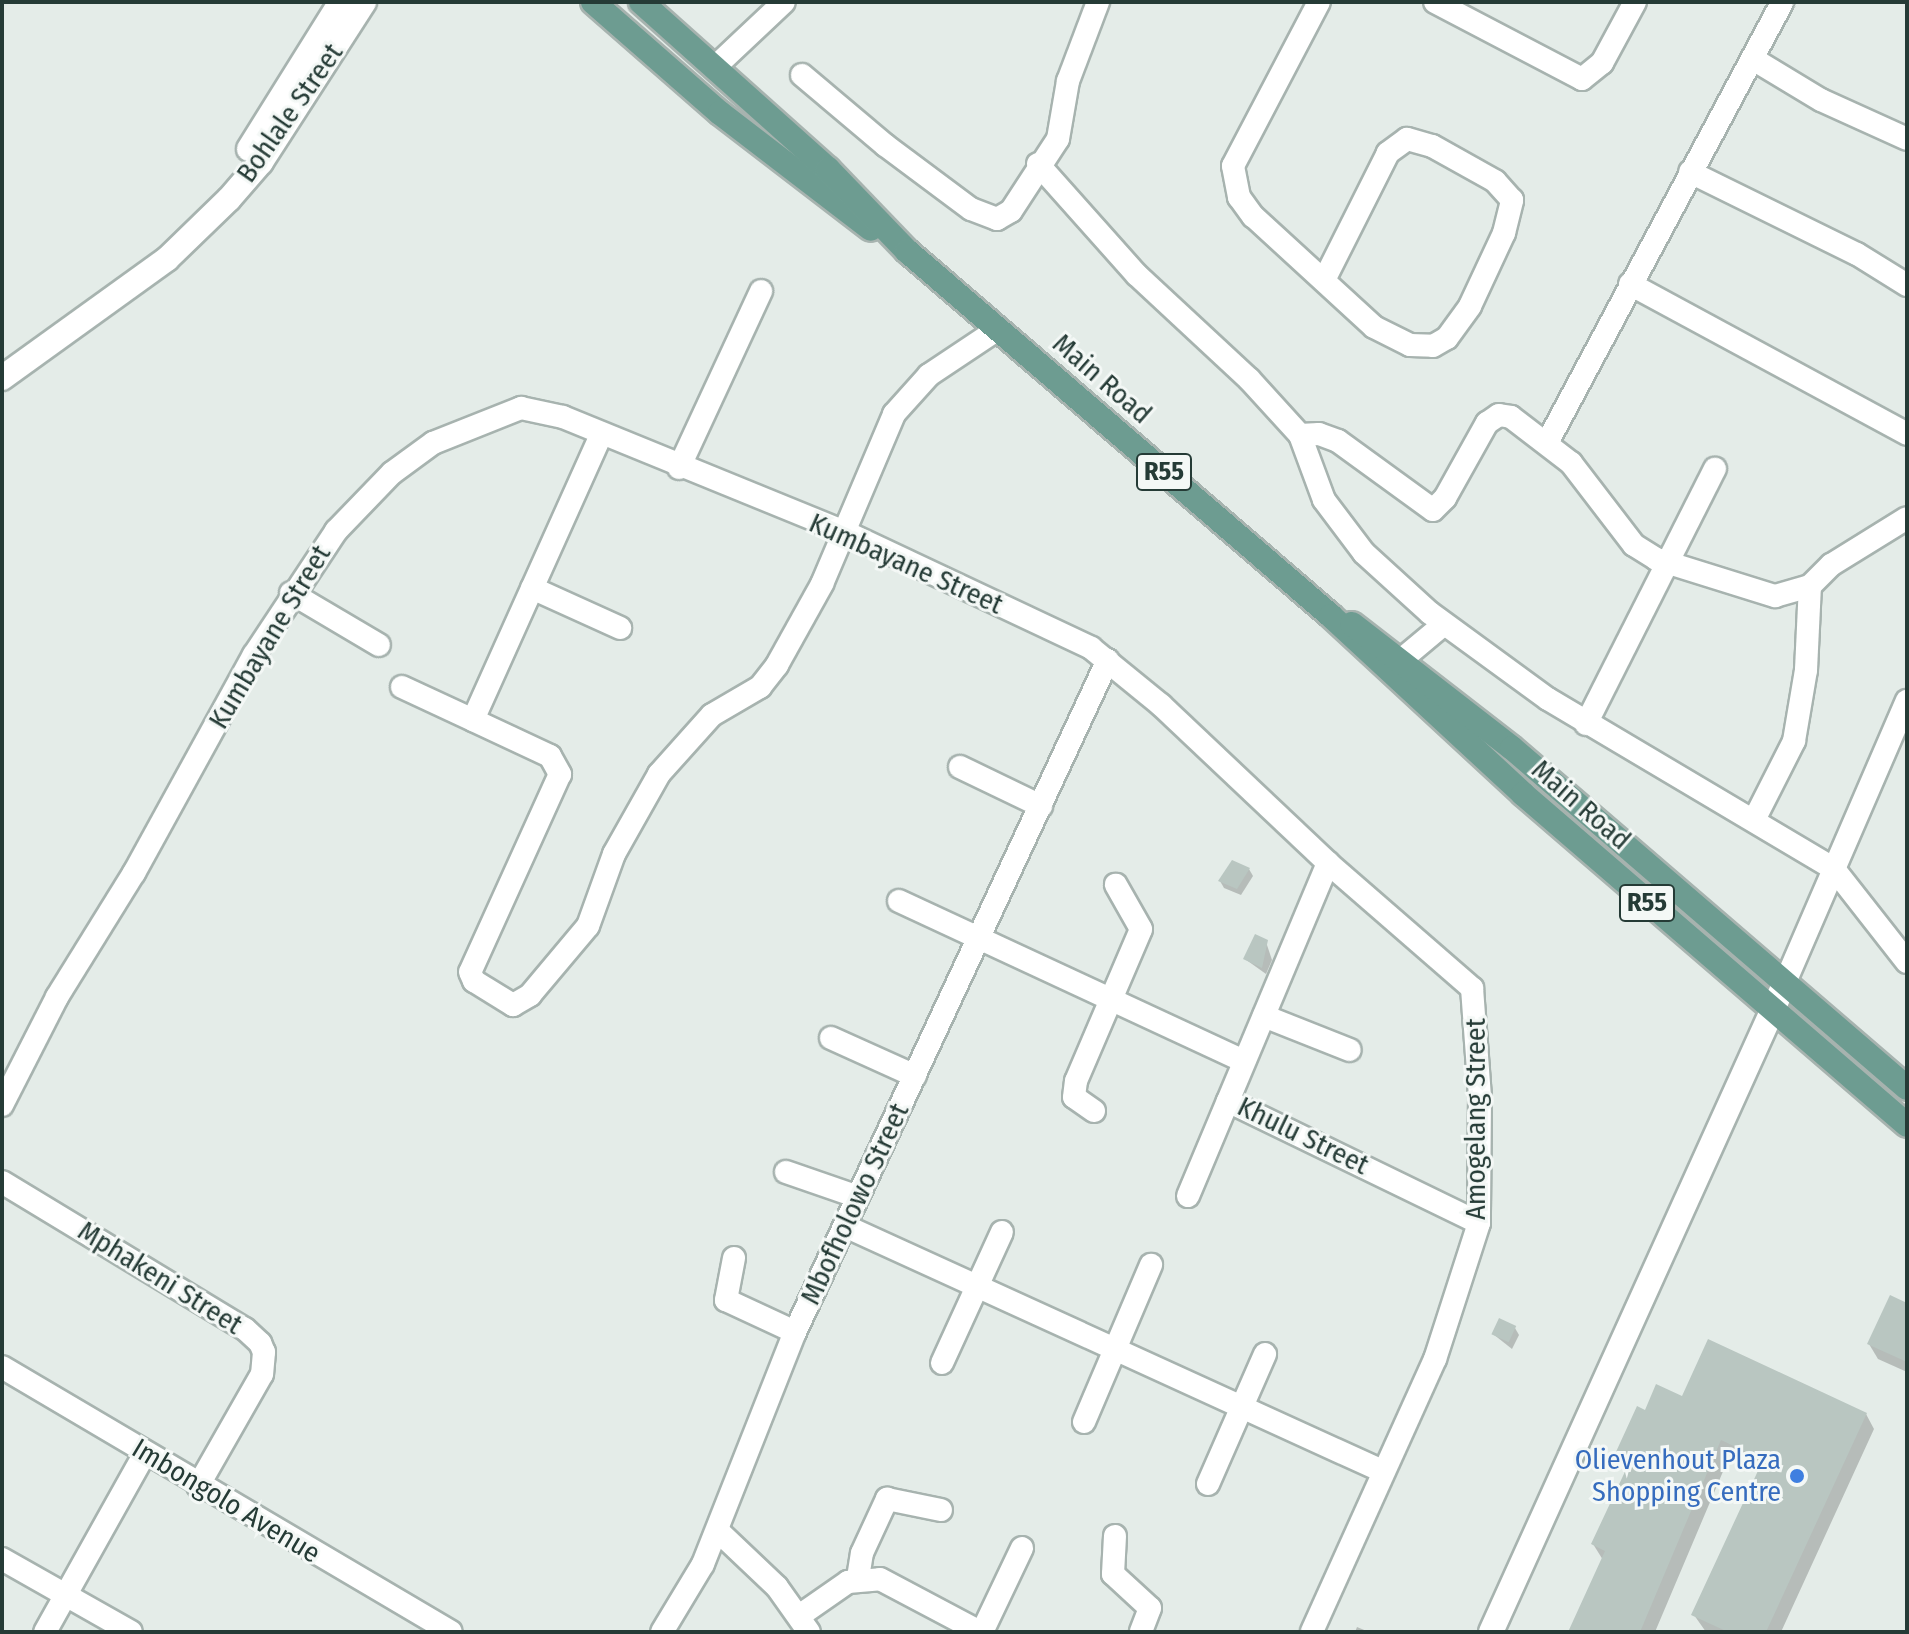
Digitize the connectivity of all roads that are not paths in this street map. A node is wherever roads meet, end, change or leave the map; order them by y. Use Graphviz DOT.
graph roads {
  1 [pos="341,2"];
  2 [pos="364,2"];
  3 [pos="593,2"];
  4 [pos="641,2"];
  5 [pos="784,2"];
  6 [pos="1098,2"];
  7 [pos="1319,2"];
  8 [pos="1435,2"];
  9 [pos="1635,2"];
  10 [pos="1782,2"];
  11 [pos="1468,10"];
  12 [pos="1753,59"];
  13 [pos="716,66"];
  14 [pos="802,75"];
  15 [pos="1907,139"];
  16 [pos="1038,164"];
  17 [pos="1690,172"];
  18 [pos="207,216"];
  19 [pos="907,251"];
  20 [pos="1324,280"];
  21 [pos="1630,284"];
  22 [pos="1907,285"];
  23 [pos="761,291"];
  24 [pos="998,329"];
  25 [pos="2,378"];
  26 [pos="1907,434"];
  27 [pos="601,435"];
  28 [pos="1300,435"];
  29 [pos="1548,441"];
  30 [pos="679,468"];
  31 [pos="1715,469"];
  32 [pos="1907,518"];
  33 [pos="845,532"];
  34 [pos="1671,562"];
  35 [pos="1810,586"];
  36 [pos="532,588"];
  37 [pos="291,593"];
  38 [pos="1331,616"];
  39 [pos="1444,624"];
  40 [pos="620,628"];
  41 [pos="1048,628"];
  42 [pos="379,645"];
  43 [pos="1108,660"];
  44 [pos="1401,660"];
  45 [pos="402,687"];
  46 [pos="1907,701"];
  47 [pos="473,720"];
  48 [pos="1586,724"];
  49 [pos="960,767"];
  50 [pos="1041,806"];
  51 [pos="1754,820"];
  52 [pos="1328,863"];
  53 [pos="1834,869"];
  54 [pos="1116,885"];
  55 [pos="899,901"];
  56 [pos="980,940"];
  57 [pos="1907,962"];
  58 [pos="1783,987"];
  59 [pos="1110,1002"];
  60 [pos="1772,1011"];
  61 [pos="1264,1016"];
  62 [pos="831,1038"];
  63 [pos="1350,1050"];
  64 [pos="1243,1061"];
  65 [pos="915,1076"];
  66 [pos="1907,1088"];
  67 [pos="1228,1101"];
  68 [pos="2,1105"];
  69 [pos="1094,1111"];
  70 [pos="1907,1125"];
  71 [pos="786,1172"];
  72 [pos="2,1182"];
  73 [pos="1188,1196"];
  74 [pos="858,1197"];
  75 [pos="1479,1223"];
  76 [pos="845,1226"];
  77 [pos="1002,1232"];
  78 [pos="734,1258"];
  79 [pos="1151,1265"];
  80 [pos="976,1287"];
  81 [pos="795,1332"];
  82 [pos="1113,1351"];
  83 [pos="1265,1354"];
  84 [pos="942,1363"];
  85 [pos="2,1367"];
  86 [pos="1241,1408"];
  87 [pos="1084,1422"];
  88 [pos="145,1453"];
  89 [pos="1382,1471"];
  90 [pos="1208,1484"];
  91 [pos="198,1486"];
  92 [pos="941,1510"];
  93 [pos="718,1531"];
  94 [pos="1115,1536"];
  95 [pos="1022,1548"];
  96 [pos="2,1559"];
  97 [pos="858,1578"];
  98 [pos="65,1596"];
  99 [pos="804,1624"];
  100 [pos="45,1632"];
  101 [pos="131,1632"];
  102 [pos="451,1632"];
  103 [pos="662,1632"];
  104 [pos="981,1632"];
  105 [pos="1141,1632"];
  106 [pos="1312,1632"];
  107 [pos="1491,1632"];
  1 -- 18 [label="street, Bohlale Street"];
  2 -- 18 [label="street, Bohlale Street"];
  3 -- 19 [label="main road, Main Road / R55"];
  4 -- 13 [label="main road, Main Road / R55"];
  5 -- 13 [label="street"];
  6 -- 16 [label="street"];
  7 -- 20 [label="street"];
  8 -- 11 [label="street"];
  9 -- 11 [label="street"];
  10 -- 12 [label="street"];
  12 -- 15 [label="street"];
  12 -- 17 [label="street"];
  13 -- 19 [label="main road, Main Road / R55"];
  14 -- 16 [label="street"];
  16 -- 28 [label="street"];
  17 -- 21 [label="street"];
  17 -- 22 [label="street"];
  18 -- 25 [label="street, Bohlale Street"];
  19 -- 24 [label="main road, Main Road / R55"];
  20 -- 20 [label="street"];
  21 -- 26 [label="street"];
  21 -- 29 [label="street"];
  23 -- 30 [label="street"];
  24 -- 33 [label="street"];
  24 -- 38 [label="main road, Main Road / R55"];
  27 -- 30 [label="street, Kumbayane Street"];
  27 -- 36 [label="street"];
  27 -- 37 [label="street, Kumbayane Street"];
  28 -- 29 [label="street"];
  28 -- 39 [label="street"];
  29 -- 34 [label="street"];
  30 -- 33 [label="street, Kumbayane Street"];
  31 -- 34 [label="street"];
  32 -- 35 [label="street"];
  33 -- 41 [label="street, Kumbayane Street"];
  33 -- 47 [label="street"];
  34 -- 35 [label="street"];
  34 -- 48 [label="street"];
  35 -- 51 [label="street"];
  36 -- 40 [label="street"];
  36 -- 47 [label="street"];
  37 -- 42 [label="street"];
  37 -- 68 [label="street, Kumbayane Street"];
  38 -- 44 [label="main road, Main Road / R55"];
  38 -- 60 [label="main road, Main Road / R55"];
  39 -- 44 [label="street"];
  39 -- 48 [label="street"];
  41 -- 43 [label="street, Amogelang Street"];
  43 -- 50 [label="street, Mbofholowo Street"];
  43 -- 52 [label="street, Amogelang Street"];
  44 -- 58 [label="main road, Main Road / R55"];
  45 -- 47 [label="street"];
  46 -- 53 [label="street"];
  48 -- 51 [label="street"];
  49 -- 50 [label="street"];
  50 -- 56 [label="street, Mbofholowo Street"];
  51 -- 53 [label="street"];
  52 -- 61 [label="street, Khulu Street"];
  52 -- 75 [label="street, Amogelang Street"];
  53 -- 57 [label="street"];
  53 -- 58 [label="street"];
  54 -- 59 [label="street"];
  55 -- 56 [label="street"];
  56 -- 59 [label="street"];
  56 -- 65 [label="street, Mbofholowo Street"];
  58 -- 60 [label="street"];
  58 -- 66 [label="main road, Main Road / R55"];
  59 -- 64 [label="street"];
  59 -- 69 [label="street"];
  60 -- 70 [label="main road, Main Road / R55"];
  60 -- 107 [label="street"];
  61 -- 63 [label="street"];
  61 -- 64 [label="street, Khulu Street"];
  62 -- 65 [label="street, Mbofholowo Street"];
  64 -- 67 [label="street, Khulu Street"];
  65 -- 74 [label="street, Mbofholowo Street"];
  67 -- 73 [label="street"];
  67 -- 75 [label="street, Khulu Street"];
  71 -- 74 [label="street"];
  72 -- 91 [label="street, Mphakeni Street"];
  74 -- 76 [label="street, Mbofholowo Street"];
  75 -- 89 [label="street, Amogelang Street"];
  76 -- 80 [label="street"];
  76 -- 81 [label="street, Mbofholowo Street"];
  77 -- 80 [label="street"];
  78 -- 81 [label="street, Mbofholowo Street"];
  79 -- 82 [label="street"];
  80 -- 82 [label="street"];
  80 -- 84 [label="street"];
  81 -- 93 [label="street, Mbofholowo Street"];
  82 -- 86 [label="street"];
  82 -- 87 [label="street"];
  83 -- 86 [label="street"];
  85 -- 88 [label="street, Imbongolo Avenue"];
  86 -- 89 [label="street"];
  86 -- 90 [label="street"];
  88 -- 91 [label="street, Imbongolo Avenue"];
  88 -- 98 [label="street"];
  89 -- 106 [label="street, Amogelang Street"];
  91 -- 102 [label="street, Imbongolo Avenue"];
  92 -- 97 [label="street"];
  93 -- 99 [label="street"];
  93 -- 103 [label="street, Mbofholowo Street"];
  94 -- 105 [label="street"];
  95 -- 104 [label="street"];
  96 -- 98 [label="street"];
  97 -- 99 [label="street"];
  97 -- 104 [label="street"];
  98 -- 100 [label="street"];
  98 -- 101 [label="street"];
}
